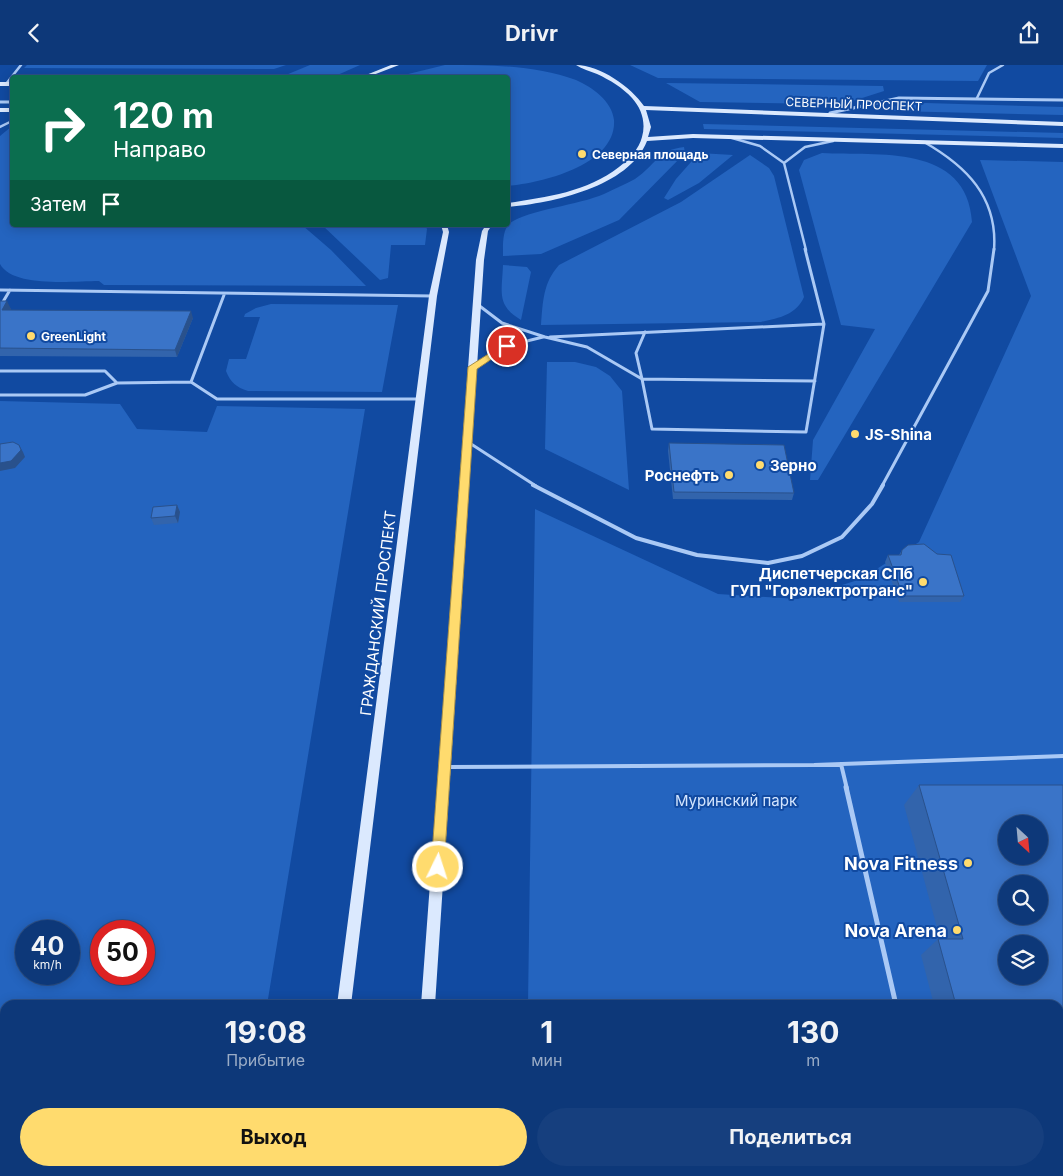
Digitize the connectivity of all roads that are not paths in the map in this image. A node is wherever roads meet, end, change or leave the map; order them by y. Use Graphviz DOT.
graph roads {
  1 [pos="21,65"];
  2 [pos="396,65"];
  3 [pos="579,65"];
  4 [pos="1003,65"];
  5 [pos="12,75"];
  6 [pos="369,75"];
  7 [pos="977,98"];
  8 [pos="1063,100"];
  9 [pos="644,108"];
  10 [pos="830,113"];
  11 [pos="1063,124"];
  12 [pos="729,137"];
  13 [pos="646,139"];
  14 [pos="838,140"];
  15 [pos="924,143"];
  16 [pos="1063,146"];
  17 [pos="784,163"];
  18 [pos="532,202"];
  19 [pos="510,205"];
  20 [pos="510,211"];
  21 [pos="445,227"];
  22 [pos="488,227"];
  23 [pos="0,290"];
  24 [pos="10,290"];
  25 [pos="224,295"];
  26 [pos="433,296"];
  27 [pos="477,304"];
  28 [pos="0,307"];
  29 [pos="824,324"];
  30 [pos="646,332"];
  31 [pos="545,337"];
  32 [pos="473,367"];
  33 [pos="0,371"];
  34 [pos="642,379"];
  35 [pos="815,381"];
  36 [pos="190,382"];
  37 [pos="117,383"];
  38 [pos="0,395"];
  39 [pos="421,399"];
  40 [pos="467,441"];
  41 [pos="1063,756"];
  42 [pos="841,764"];
  43 [pos="444,767"];
  44 [pos="345,1000"];
  45 [pos="428,1000"];
  46 [pos="895,1000"];
  1 -- 5 [label="lane"];
  2 -- 6 [label="main road"];
  3 -- 9 [label="main road"];
  4 -- 7 [label="lane"];
  7 -- 8 [label="street"];
  7 -- 10 [label="street"];
  9 -- 10 [label="main road, СЕВЕРНЫЙ ПРОСПЕКТ"];
  9 -- 13 [label="main road"];
  10 -- 11 [label="main road, СЕВЕРНЫЙ ПРОСПЕКТ"];
  12 -- 13 [label="main road"];
  12 -- 14 [label="main road"];
  12 -- 17 [label="lane"];
  13 -- 18 [label="main road"];
  14 -- 15 [label="main road"];
  14 -- 17 [label="lane"];
  15 -- 16 [label="main road"];
  15 -- 40 [label="lane"];
  17 -- 29 [label="lane"];
  18 -- 19 [label="main road"];
  18 -- 20 [label="main road"];
  21 -- 26 [label="main road, ГРАЖДАНСКИЙ ПРОСПЕКТ"];
  22 -- 27 [label="main road"];
  23 -- 24 [label="lane"];
  24 -- 25 [label="lane"];
  24 -- 28 [label="lane"];
  25 -- 26 [label="lane"];
  25 -- 36 [label="lane"];
  26 -- 39 [label="main road, ГРАЖДАНСКИЙ ПРОСПЕКТ"];
  27 -- 31 [label="lane"];
  27 -- 32 [label="main road"];
  29 -- 30 [label="lane"];
  29 -- 35 [label="lane"];
  30 -- 31 [label="lane"];
  30 -- 34 [label="lane"];
  31 -- 32 [label="lane"];
  31 -- 34 [label="lane"];
  32 -- 40 [label="main road"];
  33 -- 37 [label="lane"];
  34 -- 35 [label="lane"];
  34 -- 35 [label="lane"];
  36 -- 37 [label="lane"];
  36 -- 39 [label="lane"];
  37 -- 38 [label="lane"];
  39 -- 44 [label="main road, ГРАЖДАНСКИЙ ПРОСПЕКТ"];
  40 -- 43 [label="main road"];
  41 -- 42 [label="lane"];
  42 -- 43 [label="lane"];
  42 -- 46 [label="lane"];
  43 -- 45 [label="main road"];
}
